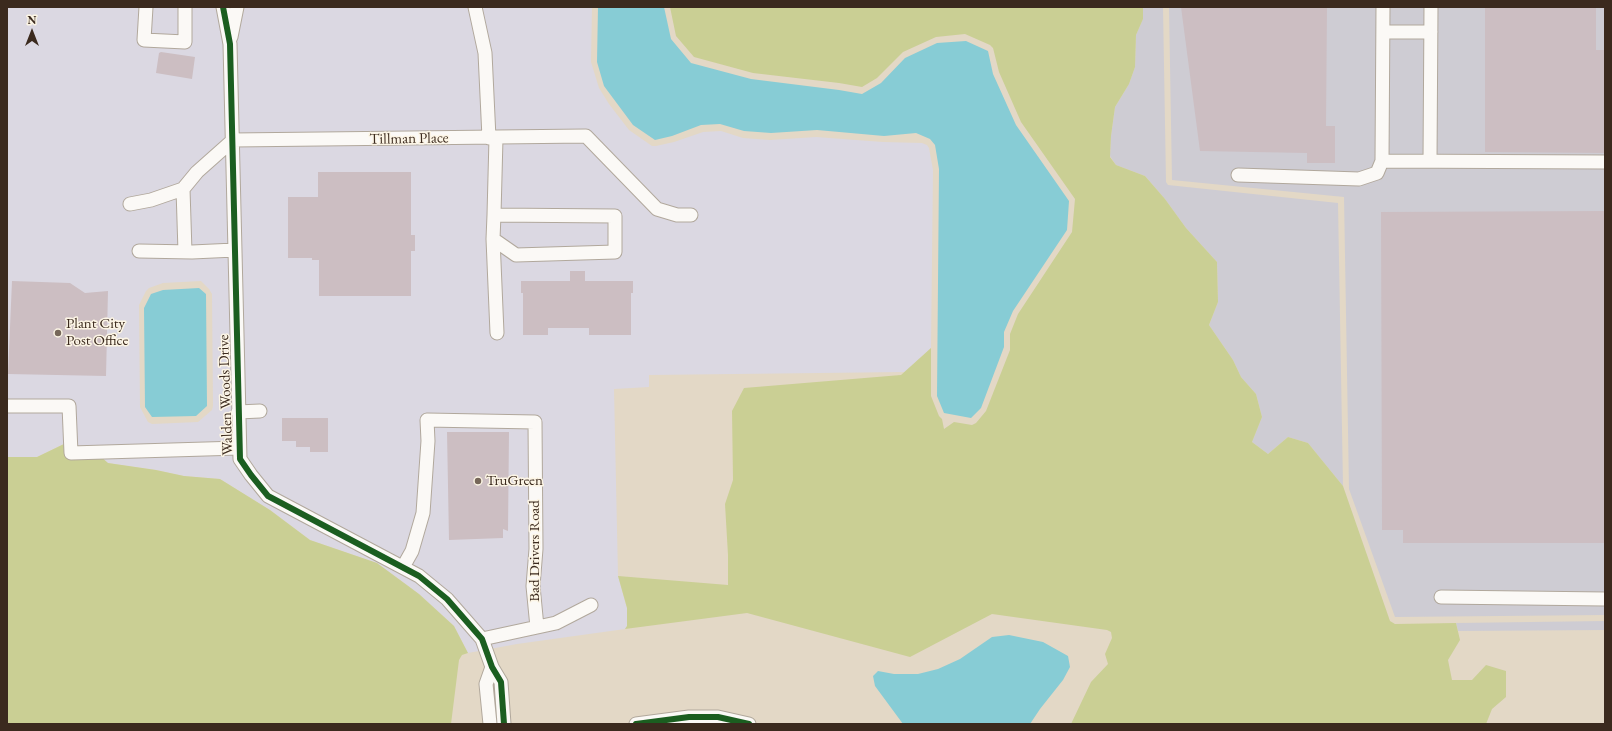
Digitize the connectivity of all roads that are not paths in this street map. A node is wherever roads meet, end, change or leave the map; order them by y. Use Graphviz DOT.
graph roads {
  1 [pos="146,7"];
  2 [pos="185,7"];
  3 [pos="223,7"];
  4 [pos="237,7"];
  5 [pos="476,7"];
  6 [pos="1383,7"];
  7 [pos="1431,7"];
  8 [pos="1383,32"];
  9 [pos="1431,32"];
  10 [pos="230,44"];
  11 [pos="492,138"];
  12 [pos="233,140"];
  13 [pos="1382,161"];
  14 [pos="1430,161"];
  15 [pos="1605,162"];
  16 [pos="1238,176"];
  17 [pos="183,189"];
  18 [pos="130,204"];
  19 [pos="494,214"];
  20 [pos="691,214"];
  21 [pos="494,239"];
  22 [pos="235,250"];
  23 [pos="139,251"];
  24 [pos="184,252"];
  25 [pos="497,333"];
  26 [pos="7,406"];
  27 [pos="260,411"];
  28 [pos="238,412"];
  29 [pos="239,448"];
  30 [pos="403,568"];
  31 [pos="1442,597"];
  32 [pos="1605,599"];
  33 [pos="591,605"];
  34 [pos="537,627"];
  35 [pos="482,639"];
  36 [pos="492,667"];
  37 [pos="490,724"];
  38 [pos="504,724"];
  39 [pos="636,724"];
  40 [pos="749,724"];
  1 -- 2 [label="street"];
  3 -- 10 [label="street, Walden Woods Drive"];
  4 -- 10 [label="street, Walden Woods Drive"];
  5 -- 11 [label="street"];
  6 -- 8 [label="street"];
  7 -- 9 [label="street"];
  8 -- 9 [label="street"];
  8 -- 13 [label="street"];
  9 -- 14 [label="street"];
  10 -- 12 [label="street, Walden Woods Drive"];
  11 -- 12 [label="street, Tillman Place"];
  11 -- 19 [label="street"];
  11 -- 20 [label="street, Tillman Place"];
  12 -- 17 [label="street"];
  12 -- 22 [label="street, Walden Woods Drive"];
  13 -- 14 [label="street"];
  13 -- 16 [label="street"];
  14 -- 15 [label="street"];
  17 -- 18 [label="street"];
  17 -- 24 [label="street"];
  19 -- 21 [label="street"];
  19 -- 21 [label="street"];
  21 -- 25 [label="street"];
  22 -- 24 [label="street"];
  22 -- 28 [label="street, Walden Woods Drive"];
  23 -- 24 [label="street"];
  26 -- 29 [label="street"];
  27 -- 28 [label="street"];
  28 -- 29 [label="street, Walden Woods Drive"];
  29 -- 30 [label="street, Walden Woods Drive"];
  30 -- 34 [label="street, Bad Drivers Road"];
  30 -- 35 [label="street, Walden Woods Drive"];
  31 -- 32 [label="street"];
  33 -- 34 [label="street"];
  34 -- 35 [label="street"];
  35 -- 36 [label="street, Walden Woods Drive"];
  36 -- 37 [label="street"];
  36 -- 38 [label="street, Walden Woods Drive"];
  39 -- 40 [label="street"];
}
